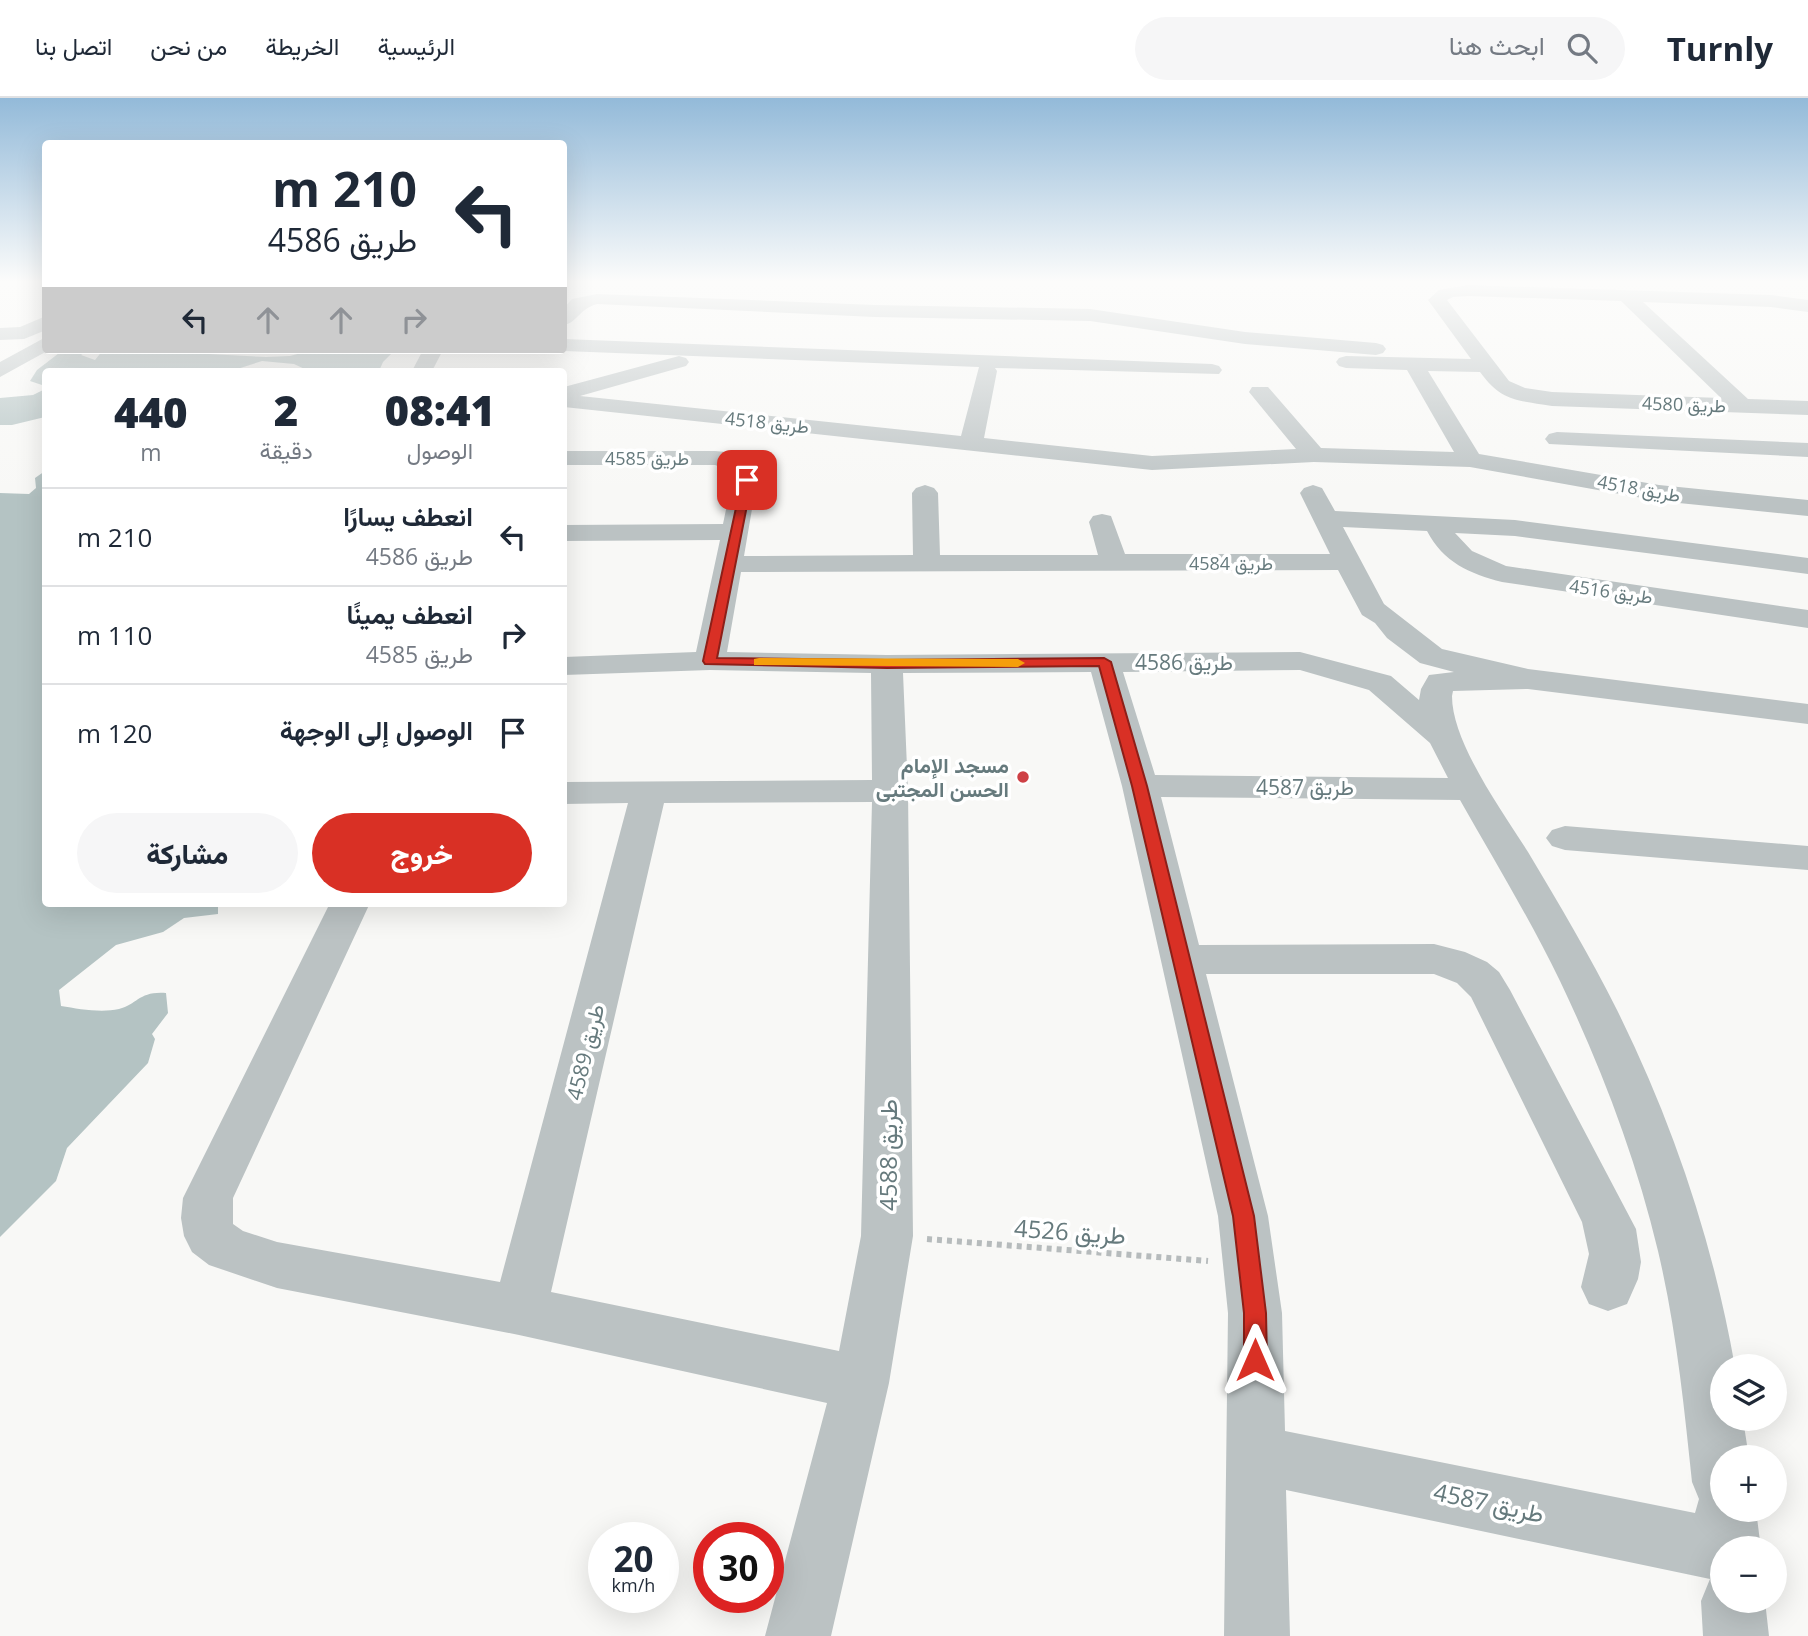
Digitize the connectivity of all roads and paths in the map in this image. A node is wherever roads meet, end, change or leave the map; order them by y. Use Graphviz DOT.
graph roads {
  1 [pos="0,355"];
  2 [pos="26,355"];
  3 [pos="725,355"];
  4 [pos="811,355"];
  5 [pos="898,355"];
  6 [pos="1478,355"];
  7 [pos="1688,355"];
  8 [pos="897,358"];
  9 [pos="1256,359"];
  10 [pos="1413,364"];
  11 [pos="1487,366"];
  12 [pos="1212,370"];
  13 [pos="0,371"];
  14 [pos="987,371"];
  15 [pos="1260,392"];
  16 [pos="567,394"];
  17 [pos="567,401"];
  18 [pos="1689,404"];
  19 [pos="1742,406"];
  20 [pos="1808,408"];
  21 [pos="1557,439"];
  22 [pos="567,445"];
  23 [pos="971,445"];
  24 [pos="1731,447"];
  25 [pos="1808,450"];
  26 [pos="1314,455"];
  27 [pos="1470,460"];
  28 [pos="1312,493"];
  29 [pos="925,494"];
  30 [pos="1808,508"];
  31 [pos="1326,519"];
  32 [pos="1102,522"];
  33 [pos="1437,522"];
  34 [pos="736,532"];
  35 [pos="567,533"];
  36 [pos="1349,562"];
  37 [pos="927,563"];
  38 [pos="1114,563"];
  39 [pos="729,564"];
  40 [pos="1808,566"];
  41 [pos="1372,608"];
  42 [pos="1808,619"];
  43 [pos="1366,647"];
  44 [pos="710,661"];
  45 [pos="1300,661"];
  46 [pos="1104,662"];
  47 [pos="887,664"];
  48 [pos="567,666"];
  49 [pos="1435,669"];
  50 [pos="1380,683"];
  51 [pos="1808,714"];
  52 [pos="1444,738"];
  53 [pos="1140,786"];
  54 [pos="1471,789"];
  55 [pos="890,791"];
  56 [pos="567,793"];
  57 [pos="649,793"];
  58 [pos="1565,838"];
  59 [pos="1808,858"];
  60 [pos="348,907"];
  61 [pos="1181,960"];
  62 [pos="887,1236"];
  63 [pos="1251,1264"];
  64 [pos="1608,1287"];
  65 [pos="519,1310"];
  66 [pos="862,1383"];
  67 [pos="1717,1445"];
  68 [pos="1255,1454"];
  69 [pos="1710,1548"];
  70 [pos="1734,1613"];
  71 [pos="798,1636"];
  72 [pos="1257,1636"];
  73 [pos="1736,1636"];
  1 -- 2 [label="street"];
  2 -- 13 [label="street"];
  3 -- 16 [label="street"];
  4 -- 8 [label="street"];
  5 -- 8 [label="street"];
  6 -- 11 [label="street, طريق 4580"];
  7 -- 19 [label="street"];
  8 -- 12 [label="street"];
  9 -- 10 [label="street"];
  10 -- 11 [label="street"];
  10 -- 27 [label="street"];
  11 -- 18 [label="street, طريق 4580"];
  14 -- 23 [label="street"];
  15 -- 26 [label="street"];
  17 -- 23 [label="street, طريق 4518"];
  18 -- 19 [label="street, طريق 4580"];
  18 -- 24 [label="street"];
  19 -- 20 [label="street, طريق 4580"];
  21 -- 24 [label="street, طريق 4580"];
  22 -- 34 [label="street, طريق 4585"];
  23 -- 26 [label="street, طريق 4518"];
  24 -- 25 [label="street, طريق 4580"];
  26 -- 27 [label="street, طريق 4518"];
  27 -- 30 [label="street, طريق 4518"];
  28 -- 31 [label="street"];
  29 -- 37 [label="street"];
  31 -- 33 [label="street"];
  31 -- 36 [label="street"];
  32 -- 38 [label="street"];
  33 -- 40 [label="street"];
  33 -- 42 [label="street, طريق 4516"];
  34 -- 35 [label="street"];
  34 -- 39 [label="street, طريق 4585"];
  36 -- 38 [label="street, طريق 4584"];
  36 -- 41 [label="street"];
  37 -- 38 [label="street, طريق 4584"];
  37 -- 39 [label="street, طريق 4584"];
  39 -- 44 [label="street, طريق 4585"];
  41 -- 43 [label="street"];
  41 -- 49 [label="street"];
  43 -- 45 [label="street, طريق 4586"];
  43 -- 49 [label="street, طريق 4586"];
  43 -- 50 [label="street"];
  44 -- 47 [label="street, طريق 4586"];
  44 -- 48 [label="street, طريق 4586"];
  45 -- 46 [label="street, طريق 4586"];
  45 -- 50 [label="street, طريق 4586"];
  46 -- 47 [label="street, طريق 4586"];
  46 -- 53 [label="street"];
  47 -- 55 [label="street, طريق 4588"];
  49 -- 50 [label="street"];
  49 -- 51 [label="street"];
  49 -- 52 [label="street"];
  50 -- 52 [label="street"];
  52 -- 54 [label="street"];
  53 -- 54 [label="street, طريق 4587"];
  53 -- 61 [label="street"];
  54 -- 67 [label="street"];
  55 -- 57 [label="street"];
  55 -- 62 [label="street, طريق 4588"];
  56 -- 57 [label="street"];
  57 -- 65 [label="street, طريق 4589"];
  58 -- 59 [label="street"];
  60 -- 65 [label="street"];
  61 -- 63 [label="street"];
  61 -- 64 [label="street"];
  62 -- 63 [label="path, طريق 4526"];
  62 -- 66 [label="street, طريق 4588"];
  63 -- 68 [label="street"];
  65 -- 66 [label="street"];
  66 -- 71 [label="street, طريق 4588"];
  68 -- 69 [label="street, طريق 4587"];
  68 -- 72 [label="street"];
  70 -- 73 [label="street"];
}
